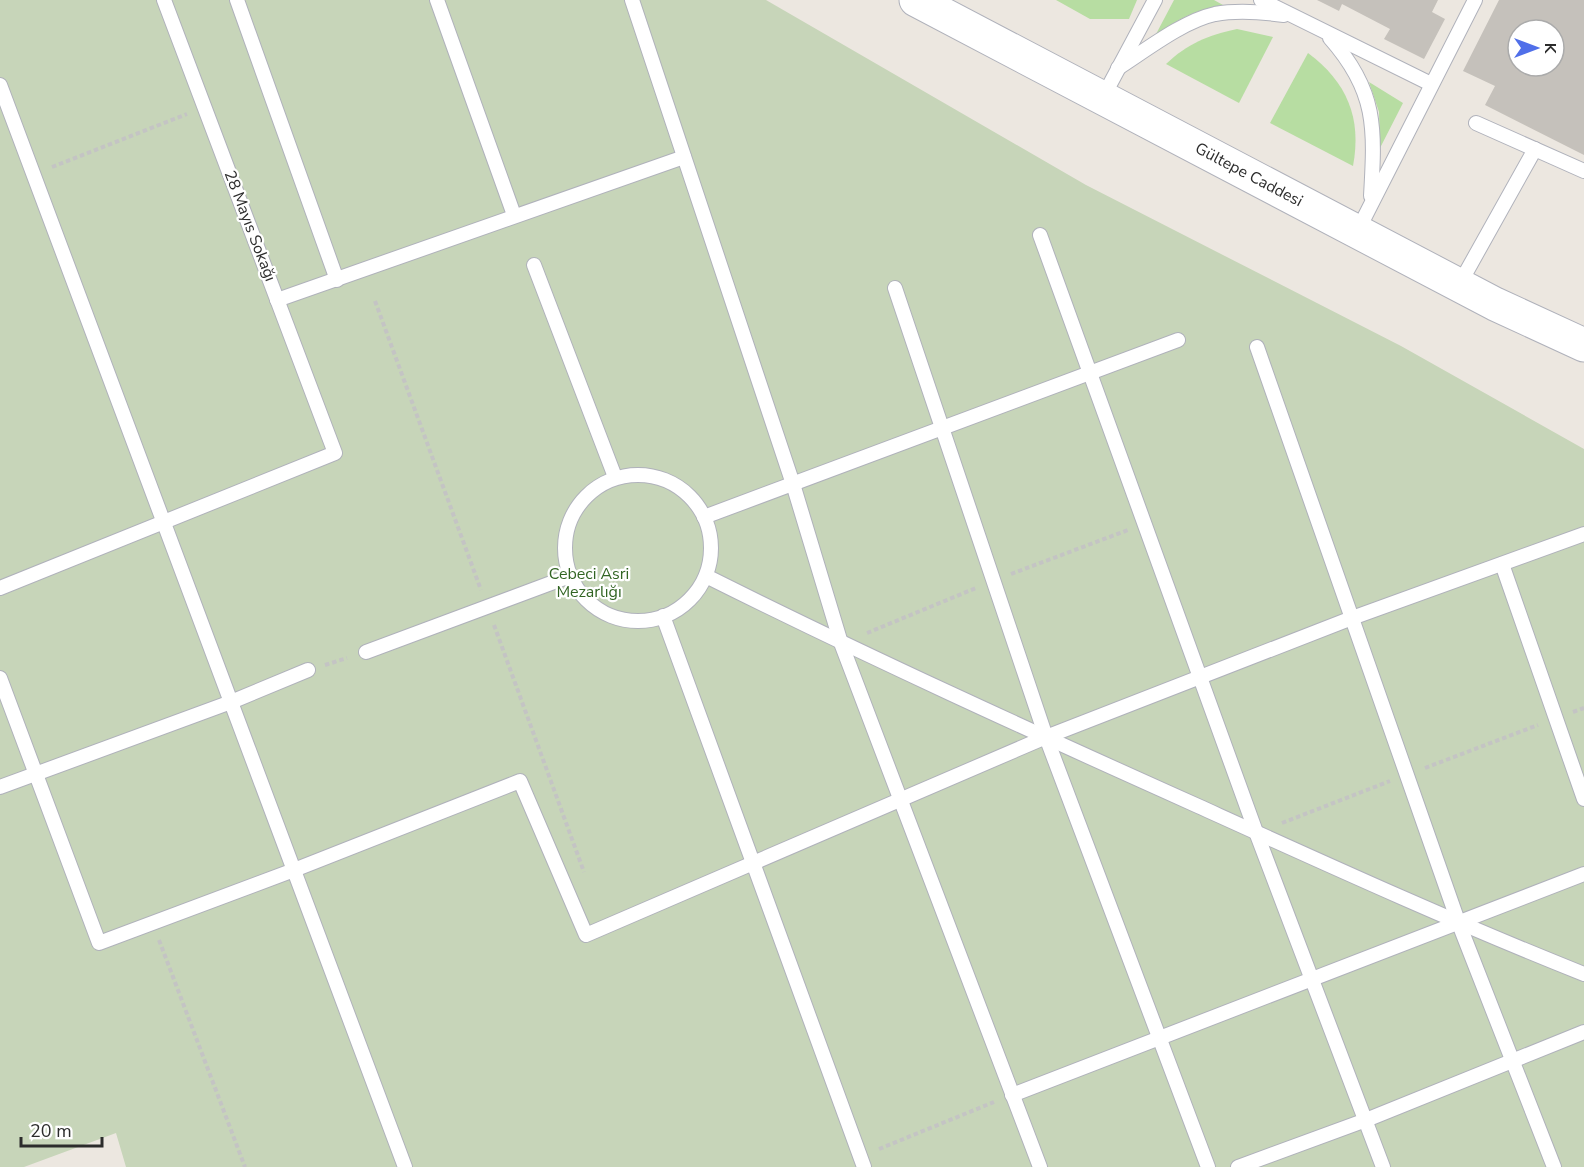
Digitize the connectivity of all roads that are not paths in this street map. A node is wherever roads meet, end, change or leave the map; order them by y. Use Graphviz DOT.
graph roads {
  1 [pos="164,0"];
  2 [pos="237,0"];
  3 [pos="437,0"];
  4 [pos="632,0"];
  5 [pos="916,0"];
  6 [pos="1155,0"];
  7 [pos="1261,0"];
  8 [pos="1475,0"];
  9 [pos="1292,16"];
  10 [pos="1325,32"];
  11 [pos="1118,68"];
  12 [pos="1431,84"];
  13 [pos="0,85"];
  14 [pos="1102,99"];
  15 [pos="1476,123"];
  16 [pos="1534,149"];
  17 [pos="684,157"];
  18 [pos="1584,171"];
  19 [pos="514,215"];
  20 [pos="1364,218"];
  21 [pos="1040,235"];
  22 [pos="534,265"];
  23 [pos="337,280"];
  24 [pos="1459,285"];
  25 [pos="896,288"];
  26 [pos="278,300"];
  27 [pos="1178,340"];
  28 [pos="1583,343"];
  29 [pos="1257,347"];
  30 [pos="1092,372"];
  31 [pos="942,426"];
  32 [pos="615,477"];
  33 [pos="792,484"];
  34 [pos="704,517"];
  35 [pos="163,521"];
  36 [pos="1584,534"];
  37 [pos="1502,564"];
  38 [pos="570,576"];
  39 [pos="706,576"];
  40 [pos="0,588"];
  41 [pos="663,616"];
  42 [pos="1352,618"];
  43 [pos="841,643"];
  44 [pos="366,652"];
  45 [pos="308,670"];
  46 [pos="1201,676"];
  47 [pos="0,678"];
  48 [pos="231,702"];
  49 [pos="1046,737"];
  50 [pos="36,774"];
  51 [pos="0,787"];
  52 [pos="1584,799"];
  53 [pos="900,800"];
  54 [pos="1256,832"];
  55 [pos="753,864"];
  56 [pos="294,870"];
  57 [pos="1584,874"];
  58 [pos="1460,924"];
  59 [pos="1584,974"];
  60 [pos="1312,979"];
  61 [pos="1584,1032"];
  62 [pos="1159,1038"];
  63 [pos="1513,1062"];
  64 [pos="1012,1095"];
  65 [pos="1366,1120"];
  66 [pos="862,1162"];
  67 [pos="405,1167"];
  68 [pos="1040,1167"];
  69 [pos="1208,1167"];
  70 [pos="1239,1167"];
  71 [pos="1383,1167"];
  72 [pos="1554,1167"];
  1 -- 26 [label="lane, 28 Mayıs Sokağı"];
  2 -- 23 [label="lane"];
  3 -- 19 [label="lane"];
  4 -- 17 [label="lane"];
  5 -- 14 [label="main road, Gültepe Caddesi"];
  6 -- 11 [label="lane"];
  7 -- 9 [label="lane"];
  8 -- 12 [label="lane"];
  9 -- 10 [label="lane"];
  9 -- 11 [label="lane"];
  10 -- 12 [label="lane"];
  10 -- 20 [label="lane"];
  11 -- 14 [label="lane"];
  12 -- 20 [label="lane"];
  13 -- 35 [label="lane"];
  14 -- 20 [label="main road, Gültepe Caddesi"];
  15 -- 16 [label="lane"];
  16 -- 18 [label="lane"];
  16 -- 24 [label="lane"];
  17 -- 19 [label="lane"];
  17 -- 33 [label="lane"];
  19 -- 23 [label="lane"];
  20 -- 24 [label="main road, Gültepe Caddesi"];
  21 -- 30 [label="lane"];
  22 -- 32 [label="lane"];
  23 -- 26 [label="lane"];
  24 -- 28 [label="main road, Gültepe Caddesi"];
  25 -- 31 [label="lane"];
  26 -- 35 [label="lane, 28 Mayıs Sokağı"];
  27 -- 30 [label="lane"];
  29 -- 42 [label="lane"];
  30 -- 31 [label="lane"];
  30 -- 46 [label="lane"];
  31 -- 33 [label="lane"];
  31 -- 49 [label="lane"];
  32 -- 34 [label="lane"];
  32 -- 38 [label="lane"];
  33 -- 34 [label="lane"];
  33 -- 43 [label="lane"];
  34 -- 39 [label="lane"];
  35 -- 40 [label="lane"];
  35 -- 48 [label="lane"];
  36 -- 37 [label="lane"];
  37 -- 42 [label="lane"];
  37 -- 52 [label="lane"];
  38 -- 41 [label="lane"];
  38 -- 44 [label="lane"];
  39 -- 41 [label="lane"];
  39 -- 43 [label="lane"];
  41 -- 55 [label="lane"];
  42 -- 46 [label="lane"];
  42 -- 58 [label="lane"];
  43 -- 49 [label="lane"];
  43 -- 53 [label="lane"];
  45 -- 48 [label="lane"];
  46 -- 49 [label="lane"];
  46 -- 54 [label="lane"];
  47 -- 50 [label="lane"];
  48 -- 50 [label="lane"];
  48 -- 56 [label="lane"];
  49 -- 53 [label="lane"];
  49 -- 54 [label="lane"];
  49 -- 62 [label="lane"];
  50 -- 51 [label="lane"];
  50 -- 56 [label="lane"];
  53 -- 55 [label="lane"];
  53 -- 64 [label="lane"];
  54 -- 58 [label="lane"];
  54 -- 60 [label="lane"];
  55 -- 56 [label="lane"];
  55 -- 66 [label="lane"];
  56 -- 67 [label="lane"];
  57 -- 58 [label="lane"];
  58 -- 59 [label="lane"];
  58 -- 60 [label="lane"];
  58 -- 63 [label="lane"];
  60 -- 62 [label="lane"];
  60 -- 65 [label="lane"];
  61 -- 63 [label="lane"];
  62 -- 64 [label="lane"];
  62 -- 69 [label="lane"];
  63 -- 65 [label="lane"];
  63 -- 72 [label="lane"];
  64 -- 68 [label="lane"];
  65 -- 70 [label="lane"];
  65 -- 71 [label="lane"];
}
